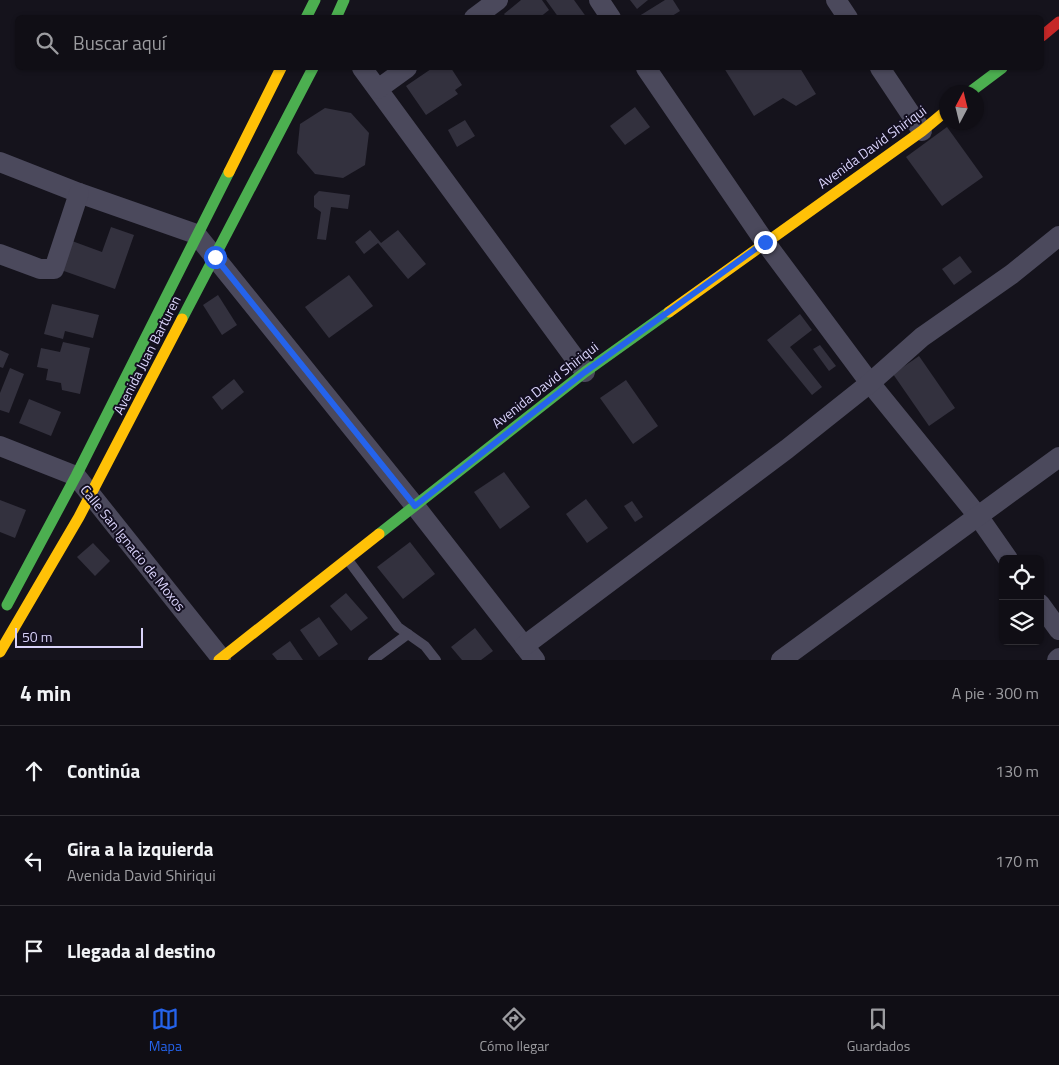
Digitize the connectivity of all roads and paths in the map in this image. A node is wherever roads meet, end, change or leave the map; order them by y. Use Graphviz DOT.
graph roads {
  1 [pos="344,0"];
  2 [pos="498,0"];
  3 [pos="599,0"];
  4 [pos="836,0"];
  5 [pos="337,15"];
  6 [pos="478,15"];
  7 [pos="609,15"];
  8 [pos="846,15"];
  9 [pos="1059,22"];
  10 [pos="1044,34"];
  11 [pos="280,70"];
  12 [pos="312,70"];
  13 [pos="364,70"];
  14 [pos="403,70"];
  15 [pos="647,70"];
  16 [pos="881,70"];
  17 [pos="999,70"];
  18 [pos="979,85"];
  19 [pos="378,89"];
  20 [pos="939,117"];
  21 [pos="922,131"];
  22 [pos="0,162"];
  23 [pos="79,193"];
  24 [pos="196,234"];
  25 [pos="1059,236"];
  26 [pos="765,242"];
  27 [pos="0,254"];
  28 [pos="215,257"];
  29 [pos="585,372"];
  30 [pos="870,384"];
  31 [pos="0,446"];
  32 [pos="1059,457"];
  33 [pos="76,476"];
  34 [pos="91,495"];
  35 [pos="415,506"];
  36 [pos="978,516"];
  37 [pos="1005,555"];
  38 [pos="348,559"];
  39 [pos="1044,609"];
  40 [pos="0,617"];
  41 [pos="1059,630"];
  42 [pos="408,634"];
  43 [pos="0,652"];
  44 [pos="530,653"];
  45 [pos="221,659"];
  46 [pos="373,660"];
  47 [pos="436,660"];
  48 [pos="781,660"];
  1 -- 5 [label="street"];
  2 -- 6 [label="street"];
  3 -- 7 [label="street"];
  4 -- 8 [label="street"];
  9 -- 10 [label="street"];
  11 -- 24 [label="street, Avenida Juan Barturen"];
  12 -- 28 [label="street, Avenida Juan Barturen"];
  13 -- 19 [label="street"];
  14 -- 19 [label="street"];
  15 -- 26 [label="street"];
  16 -- 21 [label="street"];
  17 -- 18 [label="street"];
  19 -- 29 [label="street"];
  20 -- 21 [label="street, Avenida David Shiriqui"];
  21 -- 26 [label="street, Avenida David Shiriqui"];
  22 -- 23 [label="street"];
  23 -- 24 [label="street"];
  23 -- 27 [label="street"];
  24 -- 28 [label="street"];
  24 -- 33 [label="street, Avenida Juan Barturen"];
  25 -- 30 [label="street"];
  26 -- 29 [label="street, Avenida David Shiriqui"];
  26 -- 30 [label="street"];
  28 -- 34 [label="street, Avenida Juan Barturen"];
  28 -- 35 [label="street"];
  29 -- 35 [label="street, Avenida David Shiriqui"];
  30 -- 36 [label="street"];
  30 -- 44 [label="street"];
  31 -- 33 [label="street, Calle San Ignacio de Moxos"];
  32 -- 36 [label="street"];
  33 -- 34 [label="street, Calle San Ignacio de Moxos"];
  33 -- 40 [label="street, Avenida Juan Barturen"];
  34 -- 43 [label="street, Avenida Juan Barturen"];
  34 -- 45 [label="street, Calle San Ignacio de Moxos"];
  35 -- 38 [label="street, Avenida David Shiriqui"];
  35 -- 44 [label="street"];
  36 -- 37 [label="street"];
  36 -- 48 [label="street"];
  38 -- 42 [label="lane"];
  38 -- 45 [label="street, Avenida David Shiriqui"];
  39 -- 41 [label="street"];
  42 -- 46 [label="lane"];
  42 -- 47 [label="lane"];
}
